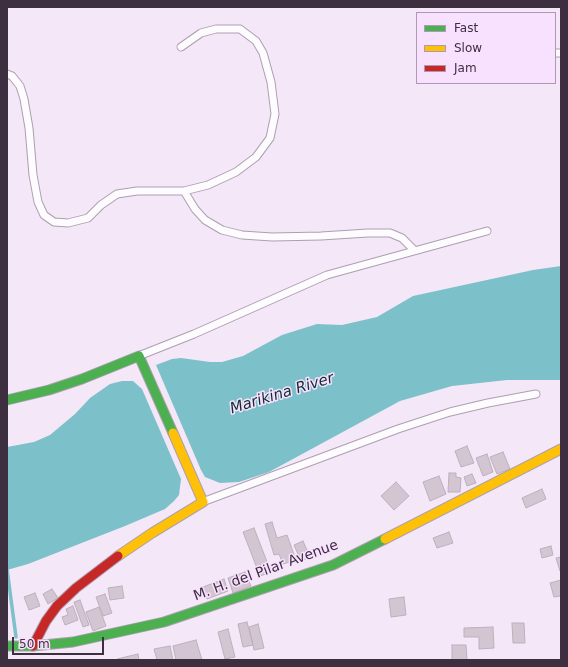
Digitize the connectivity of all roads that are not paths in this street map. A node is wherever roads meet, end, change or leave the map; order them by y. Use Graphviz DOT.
graph roads {
  1 [pos="181,47"];
  2 [pos="7,74"];
  3 [pos="184,191"];
  4 [pos="487,231"];
  5 [pos="414,250"];
  6 [pos="139,356"];
  7 [pos="536,394"];
  8 [pos="7,400"];
  9 [pos="561,449"];
  10 [pos="203,502"];
  11 [pos="7,646"];
  12 [pos="34,646"];
  1 -- 3 [label="lane"];
  2 -- 3 [label="lane"];
  3 -- 5 [label="lane"];
  4 -- 5 [label="lane"];
  5 -- 6 [label="lane"];
  6 -- 8 [label="street"];
  6 -- 10 [label="street"];
  7 -- 10 [label="lane"];
  9 -- 12 [label="street, M. H. del Pilar Avenue"];
  10 -- 12 [label="street"];
  11 -- 12 [label="street, M. H. del Pilar Avenue"];
}
